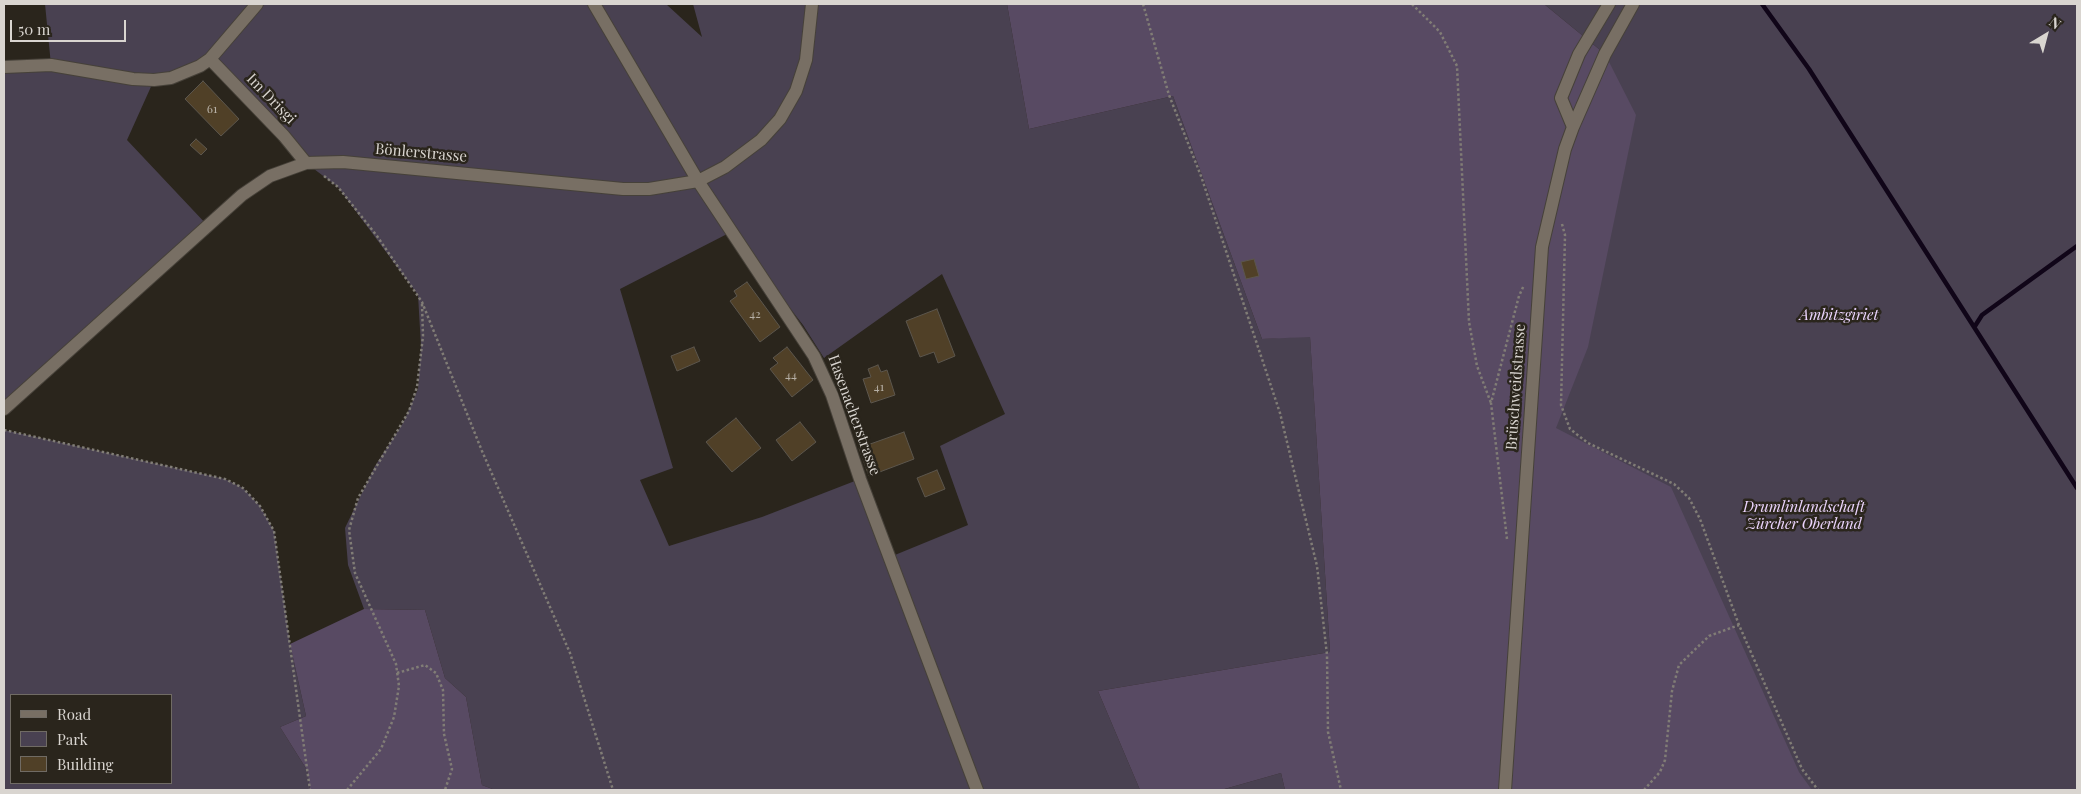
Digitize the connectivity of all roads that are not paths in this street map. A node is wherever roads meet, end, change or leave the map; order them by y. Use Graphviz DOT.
graph roads {
  1 [pos="257,4"];
  2 [pos="594,4"];
  3 [pos="812,4"];
  4 [pos="1608,4"];
  5 [pos="1633,4"];
  6 [pos="210,59"];
  7 [pos="4,67"];
  8 [pos="1573,127"];
  9 [pos="306,163"];
  10 [pos="698,181"];
  11 [pos="4,409"];
  12 [pos="977,790"];
  13 [pos="1505,790"];
  1 -- 6 [label="street"];
  2 -- 10 [label="street, Hasenacherstrasse"];
  3 -- 10 [label="street, Bönlerstrasse"];
  4 -- 8 [label="street"];
  5 -- 8 [label="street, Brüschweidstrasse"];
  6 -- 7 [label="street"];
  6 -- 9 [label="street, Im Drisgi"];
  8 -- 13 [label="street, Brüschweidstrasse"];
  9 -- 10 [label="street, Bönlerstrasse"];
  9 -- 11 [label="street, Bönlerstrasse"];
  10 -- 12 [label="street, Hasenacherstrasse"];
}
